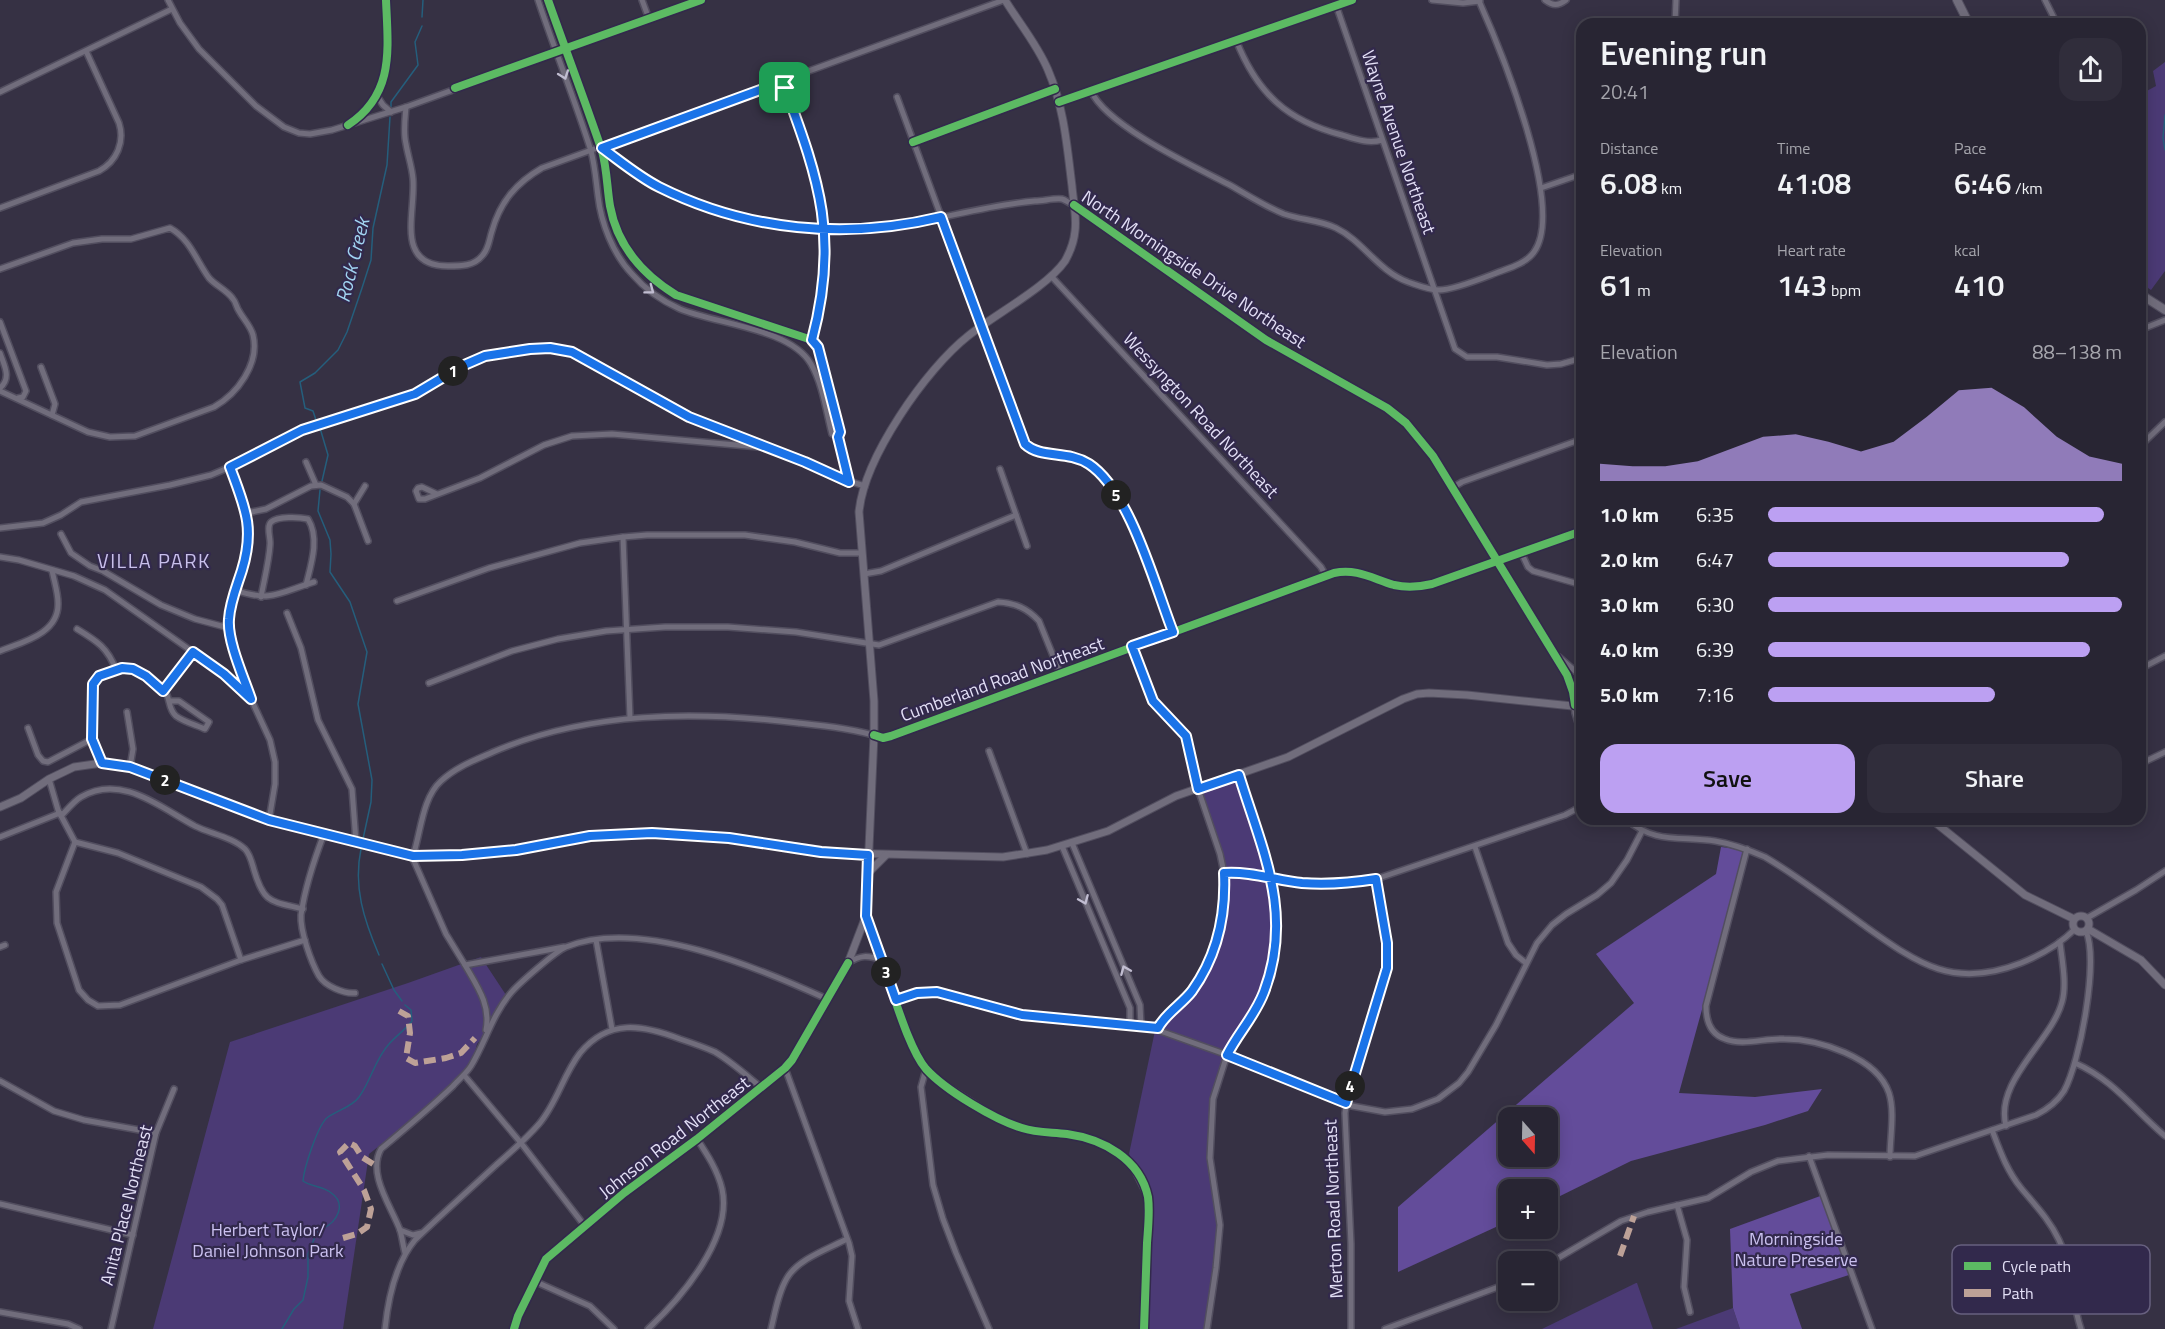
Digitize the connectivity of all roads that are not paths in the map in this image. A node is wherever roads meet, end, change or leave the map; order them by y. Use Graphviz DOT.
graph roads {
  1 [pos="168,0"];
  2 [pos="386,0"];
  3 [pos="538,0"];
  4 [pos="549,0"];
  5 [pos="642,0"];
  6 [pos="700,0"];
  7 [pos="1004,0"];
  8 [pos="1352,0"];
  9 [pos="1432,0"];
  10 [pos="1545,0"];
  11 [pos="1566,0"];
  12 [pos="1676,0"];
  13 [pos="1957,0"];
  14 [pos="2045,0"];
  15 [pos="1480,1"];
  16 [pos="1336,5"];
  17 [pos="172,9"];
  18 [pos="1675,18"];
  19 [pos="1966,18"];
  20 [pos="2054,18"];
  21 [pos="648,19"];
  22 [pos="1236,40"];
  23 [pos="565,49"];
  24 [pos="86,51"];
  25 [pos="556,52"];
  26 [pos="782,82"];
  27 [pos="1055,90"];
  28 [pos="1090,91"];
  29 [pos="0,93"];
  30 [pos="377,96"];
  31 [pos="897,97"];
  32 [pos="1059,102"];
  33 [pos="406,107"];
  34 [pos="391,111"];
  35 [pos="348,125"];
  36 [pos="1382,140"];
  37 [pos="913,142"];
  38 [pos="601,148"];
  39 [pos="591,152"];
  40 [pos="606,174"];
  41 [pos="596,175"];
  42 [pos="1576,176"];
  43 [pos="1541,188"];
  44 [pos="1074,205"];
  45 [pos="0,208"];
  46 [pos="941,217"];
  47 [pos="825,230"];
  48 [pos="633,257"];
  49 [pos="624,264"];
  50 [pos="0,269"];
  51 [pos="1052,276"];
  52 [pos="1433,289"];
  53 [pos="2146,298"];
  54 [pos="690,300"];
  55 [pos="2165,310"];
  56 [pos="686,311"];
  57 [pos="2165,320"];
  58 [pos="0,322"];
  59 [pos="981,327"];
  60 [pos="2146,328"];
  61 [pos="792,333"];
  62 [pos="812,340"];
  63 [pos="789,343"];
  64 [pos="0,353"];
  65 [pos="1576,360"];
  66 [pos="823,366"];
  67 [pos="41,367"];
  68 [pos="814,370"];
  69 [pos="0,390"];
  70 [pos="26,391"];
  71 [pos="16,398"];
  72 [pos="35,407"];
  73 [pos="52,415"];
  74 [pos="2165,422"];
  75 [pos="838,437"];
  76 [pos="1576,440"];
  77 [pos="2146,440"];
  78 [pos="779,452"];
  79 [pos="306,462"];
  80 [pos="230,467"];
  81 [pos="1000,469"];
  82 [pos="849,482"];
  83 [pos="316,485"];
  84 [pos="365,486"];
  85 [pos="865,486"];
  86 [pos="1452,488"];
  87 [pos="437,494"];
  88 [pos="354,504"];
  89 [pos="247,513"];
  90 [pos="1016,515"];
  91 [pos="0,528"];
  92 [pos="1576,533"];
  93 [pos="61,534"];
  94 [pos="623,537"];
  95 [pos="368,541"];
  96 [pos="1028,546"];
  97 [pos="1521,552"];
  98 [pos="862,553"];
  99 [pos="0,558"];
  100 [pos="1497,561"];
  101 [pos="52,570"];
  102 [pos="864,574"];
  103 [pos="1326,576"];
  104 [pos="314,582"];
  105 [pos="1576,583"];
  106 [pos="306,585"];
  107 [pos="235,590"];
  108 [pos="261,597"];
  109 [pos="397,601"];
  110 [pos="287,613"];
  111 [pos="229,628"];
  112 [pos="77,629"];
  113 [pos="627,629"];
  114 [pos="1173,632"];
  115 [pos="869,642"];
  116 [pos="1132,646"];
  117 [pos="1549,646"];
  118 [pos="0,651"];
  119 [pos="193,652"];
  120 [pos="2165,656"];
  121 [pos="2146,666"];
  122 [pos="116,670"];
  123 [pos="1576,672"];
  124 [pos="1060,673"];
  125 [pos="429,683"];
  126 [pos="163,691"];
  127 [pos="1576,698"];
  128 [pos="251,699"];
  129 [pos="168,700"];
  130 [pos="1576,706"];
  131 [pos="127,712"];
  132 [pos="630,718"];
  133 [pos="28,728"];
  134 [pos="874,735"];
  135 [pos="92,739"];
  136 [pos="989,751"];
  137 [pos="2165,752"];
  138 [pos="2146,761"];
  139 [pos="102,763"];
  140 [pos="130,767"];
  141 [pos="1239,775"];
  142 [pos="49,779"];
  143 [pos="1198,789"];
  144 [pos="0,807"];
  145 [pos="1576,809"];
  146 [pos="60,814"];
  147 [pos="269,820"];
  148 [pos="1634,825"];
  149 [pos="1938,825"];
  150 [pos="1642,831"];
  151 [pos="324,834"];
  152 [pos="0,837"];
  153 [pos="75,842"];
  154 [pos="356,842"];
  155 [pos="1072,843"];
  156 [pos="1062,846"];
  157 [pos="1475,847"];
  158 [pos="1747,849"];
  159 [pos="1027,854"];
  160 [pos="868,855"];
  161 [pos="886,855"];
  162 [pos="413,856"];
  163 [pos="2165,871"];
  164 [pos="1224,873"];
  165 [pos="867,874"];
  166 [pos="1272,879"];
  167 [pos="1376,879"];
  168 [pos="303,909"];
  169 [pos="866,916"];
  170 [pos="2087,918"];
  171 [pos="2074,919"];
  172 [pos="1107,928"];
  173 [pos="2075,930"];
  174 [pos="2087,930"];
  175 [pos="1098,932"];
  176 [pos="305,940"];
  177 [pos="596,940"];
  178 [pos="2060,942"];
  179 [pos="564,947"];
  180 [pos="241,960"];
  181 [pos="881,960"];
  182 [pos="848,963"];
  183 [pos="1526,963"];
  184 [pos="465,965"];
  185 [pos="2165,985"];
  186 [pos="355,993"];
  187 [pos="827,999"];
  188 [pos="896,1000"];
  189 [pos="1130,1025"];
  190 [pos="1141,1026"];
  191 [pos="1158,1028"];
  192 [pos="612,1029"];
  193 [pos="484,1037"];
  194 [pos="1227,1055"];
  195 [pos="2075,1063"];
  196 [pos="785,1068"];
  197 [pos="926,1069"];
  198 [pos="464,1075"];
  199 [pos="0,1081"];
  200 [pos="762,1088"];
  201 [pos="174,1089"];
  202 [pos="1346,1103"];
  203 [pos="2006,1126"];
  204 [pos="1992,1130"];
  205 [pos="156,1133"];
  206 [pos="2165,1136"];
  207 [pos="697,1139"];
  208 [pos="521,1143"];
  209 [pos="1809,1156"];
  210 [pos="1890,1157"];
  211 [pos="0,1204"];
  212 [pos="1677,1205"];
  213 [pos="584,1225"];
  214 [pos="400,1230"];
  215 [pos="423,1232"];
  216 [pos="133,1236"];
  217 [pos="847,1239"];
  218 [pos="2061,1245"];
  219 [pos="405,1253"];
  220 [pos="1558,1258"];
  221 [pos="534,1281"];
  222 [pos="1498,1287"];
  223 [pos="0,1312"];
  224 [pos="1690,1312"];
  225 [pos="2075,1314"];
  226 [pos="79,1329"];
  227 [pos="111,1329"];
  228 [pos="385,1329"];
  229 [pos="514,1329"];
  230 [pos="614,1329"];
  231 [pos="648,1329"];
  232 [pos="771,1329"];
  233 [pos="858,1329"];
  234 [pos="989,1329"];
  235 [pos="1144,1329"];
  236 [pos="1207,1329"];
  237 [pos="1351,1329"];
  238 [pos="1385,1329"];
  239 [pos="1872,1329"];
  240 [pos="2081,1329"];
  1 -- 17 [label="street"];
  2 -- 30 [label="street"];
  3 -- 25 [label="street"];
  4 -- 23 [label="street"];
  5 -- 21 [label="street"];
  6 -- 21 [label="street"];
  7 -- 26 [label="street"];
  7 -- 27 [label="street"];
  8 -- 16 [label="street"];
  9 -- 15 [label="street"];
  10 -- 11 [label="street"];
  12 -- 18 [label="street"];
  13 -- 19 [label="main road"];
  14 -- 20 [label="street"];
  15 -- 43 [label="street"];
  16 -- 22 [label="street"];
  16 -- 36 [label="street, Wayne Avenue Northeast"];
  17 -- 24 [label="street"];
  17 -- 35 [label="street"];
  21 -- 23 [label="street"];
  22 -- 28 [label="street"];
  22 -- 36 [label="street"];
  23 -- 25 [label="street"];
  23 -- 38 [label="street"];
  24 -- 29 [label="street"];
  24 -- 45 [label="street"];
  25 -- 33 [label="street"];
  25 -- 39 [label="street, one-way"];
  26 -- 38 [label="street"];
  26 -- 47 [label="street"];
  27 -- 32 [label="street"];
  27 -- 37 [label="street"];
  28 -- 32 [label="street"];
  28 -- 52 [label="street"];
  30 -- 34 [label="street"];
  30 -- 35 [label="street"];
  31 -- 37 [label="street"];
  32 -- 44 [label="street"];
  33 -- 34 [label="street"];
  33 -- 39 [label="street"];
  34 -- 35 [label="street"];
  36 -- 52 [label="street, Wayne Avenue Northeast"];
  37 -- 46 [label="street"];
  38 -- 39 [label="street"];
  38 -- 40 [label="street"];
  38 -- 47 [label="street, North Morningside Drive Northeast"];
  39 -- 41 [label="street"];
  40 -- 41 [label="street"];
  40 -- 48 [label="street"];
  41 -- 49 [label="street"];
  42 -- 43 [label="street"];
  43 -- 52 [label="street"];
  44 -- 46 [label="street, North Morningside Drive Northeast"];
  44 -- 51 [label="street"];
  44 -- 86 [label="street, North Morningside Drive Northeast"];
  46 -- 47 [label="street, North Morningside Drive Northeast"];
  46 -- 59 [label="street"];
  47 -- 62 [label="street"];
  48 -- 49 [label="street"];
  48 -- 54 [label="street"];
  49 -- 56 [label="street, one-way"];
  50 -- 73 [label="street"];
  51 -- 59 [label="street, Johnson Road Northeast"];
  51 -- 103 [label="street, Wessyngton Road Northeast"];
  52 -- 65 [label="street, Wayne Avenue Northeast"];
  53 -- 55 [label="main road"];
  54 -- 56 [label="street"];
  54 -- 61 [label="street"];
  56 -- 63 [label="street"];
  57 -- 60 [label="street"];
  58 -- 70 [label="street"];
  59 -- 85 [label="street, Johnson Road Northeast"];
  59 -- 114 [label="street"];
  61 -- 62 [label="street"];
  61 -- 63 [label="street"];
  62 -- 66 [label="street"];
  63 -- 68 [label="street"];
  64 -- 69 [label="street"];
  66 -- 68 [label="street"];
  66 -- 75 [label="street"];
  67 -- 73 [label="street"];
  68 -- 75 [label="street"];
  69 -- 71 [label="street"];
  70 -- 71 [label="street"];
  70 -- 72 [label="street"];
  71 -- 72 [label="street"];
  72 -- 73 [label="street"];
  74 -- 77 [label="street"];
  75 -- 82 [label="street"];
  76 -- 86 [label="street"];
  78 -- 80 [label="street"];
  78 -- 82 [label="street"];
  78 -- 87 [label="street"];
  79 -- 83 [label="street"];
  80 -- 89 [label="street"];
  80 -- 91 [label="street"];
  81 -- 90 [label="street"];
  82 -- 85 [label="street"];
  83 -- 88 [label="street"];
  83 -- 89 [label="street"];
  84 -- 88 [label="street"];
  85 -- 98 [label="street, Johnson Road Northeast"];
  86 -- 100 [label="street, North Morningside Drive Northeast"];
  88 -- 95 [label="street"];
  89 -- 107 [label="street"];
  90 -- 96 [label="street"];
  90 -- 102 [label="street"];
  92 -- 97 [label="street, Cumberland Road Northeast"];
  93 -- 111 [label="street"];
  94 -- 98 [label="street"];
  94 -- 109 [label="street"];
  94 -- 113 [label="street"];
  97 -- 100 [label="street, Cumberland Road Northeast"];
  97 -- 105 [label="street"];
  98 -- 102 [label="street, Johnson Road Northeast"];
  99 -- 101 [label="street"];
  100 -- 103 [label="street, Cumberland Road Northeast"];
  100 -- 117 [label="street, North Morningside Drive Northeast"];
  101 -- 118 [label="street"];
  101 -- 119 [label="street"];
  102 -- 115 [label="street, Johnson Road Northeast"];
  103 -- 114 [label="street, Cumberland Road Northeast"];
  104 -- 106 [label="street"];
  106 -- 108 [label="street"];
  106 -- 108 [label="street"];
  107 -- 108 [label="street"];
  107 -- 111 [label="street"];
  110 -- 154 [label="street"];
  111 -- 128 [label="street"];
  112 -- 122 [label="street"];
  113 -- 115 [label="street"];
  113 -- 125 [label="street"];
  113 -- 132 [label="street"];
  114 -- 116 [label="street, Cumberland Road Northeast"];
  115 -- 124 [label="street"];
  115 -- 134 [label="street, Johnson Road Northeast"];
  116 -- 124 [label="street, Cumberland Road Northeast"];
  116 -- 143 [label="street"];
  117 -- 123 [label="street"];
  117 -- 127 [label="street, North Morningside Drive Northeast"];
  119 -- 126 [label="street"];
  119 -- 128 [label="street"];
  120 -- 121 [label="street"];
  122 -- 126 [label="street"];
  122 -- 135 [label="street"];
  124 -- 134 [label="street, Cumberland Road Northeast"];
  126 -- 129 [label="street"];
  128 -- 147 [label="street"];
  129 -- 129 [label="street"];
  130 -- 141 [label="street"];
  131 -- 140 [label="street"];
  132 -- 134 [label="street, Cumberland Road Northeast"];
  132 -- 162 [label="street, Cumberland Road Northeast"];
  133 -- 135 [label="street"];
  134 -- 160 [label="street, Johnson Road Northeast"];
  135 -- 139 [label="street"];
  136 -- 159 [label="street"];
  137 -- 138 [label="street"];
  139 -- 140 [label="street"];
  139 -- 142 [label="street"];
  140 -- 147 [label="street"];
  141 -- 143 [label="street"];
  141 -- 166 [label="street"];
  142 -- 144 [label="street"];
  142 -- 146 [label="street"];
  143 -- 155 [label="street"];
  143 -- 164 [label="street"];
  145 -- 157 [label="street"];
  146 -- 152 [label="street"];
  146 -- 153 [label="street"];
  146 -- 168 [label="street"];
  147 -- 151 [label="street"];
  148 -- 150 [label="street"];
  149 -- 171 [label="street"];
  150 -- 158 [label="street"];
  150 -- 183 [label="street"];
  151 -- 154 [label="street"];
  151 -- 168 [label="street"];
  153 -- 180 [label="street"];
  153 -- 180 [label="street"];
  154 -- 162 [label="street"];
  155 -- 156 [label="street"];
  155 -- 172 [label="street"];
  156 -- 159 [label="street"];
  156 -- 175 [label="street, one-way"];
  157 -- 167 [label="street"];
  157 -- 183 [label="street"];
  158 -- 178 [label="street"];
  158 -- 210 [label="street"];
  159 -- 161 [label="street"];
  160 -- 161 [label="street"];
  160 -- 162 [label="street"];
  160 -- 165 [label="street, Johnson Road Northeast"];
  161 -- 165 [label="street"];
  162 -- 184 [label="street"];
  163 -- 170 [label="street"];
  164 -- 166 [label="street"];
  164 -- 191 [label="street"];
  165 -- 169 [label="street, Johnson Road Northeast"];
  166 -- 167 [label="street"];
  166 -- 194 [label="street"];
  167 -- 202 [label="street, Merton Road Northeast"];
  168 -- 176 [label="street"];
  169 -- 181 [label="street"];
  169 -- 182 [label="street, Johnson Road Northeast"];
  170 -- 171 [label="street"];
  170 -- 174 [label="street"];
  171 -- 173 [label="street"];
  172 -- 175 [label="street"];
  190 -- 172 [label="street, one-way"];
  173 -- 174 [label="street"];
  173 -- 178 [label="street"];
  174 -- 185 [label="street"];
  174 -- 195 [label="street"];
  175 -- 189 [label="street"];
  176 -- 180 [label="street"];
  176 -- 186 [label="street"];
  177 -- 179 [label="street"];
  177 -- 187 [label="street"];
  177 -- 192 [label="street"];
  178 -- 203 [label="street"];
  179 -- 184 [label="street"];
  179 -- 193 [label="street"];
  181 -- 182 [label="street"];
  181 -- 188 [label="street"];
  182 -- 187 [label="street, Johnson Road Northeast"];
  183 -- 202 [label="street"];
  184 -- 193 [label="street"];
  187 -- 196 [label="street, Johnson Road Northeast"];
  188 -- 189 [label="street"];
  188 -- 197 [label="street"];
  189 -- 190 [label="street"];
  190 -- 191 [label="street"];
  191 -- 194 [label="street"];
  192 -- 200 [label="street"];
  192 -- 208 [label="street"];
  193 -- 198 [label="street"];
  194 -- 202 [label="street"];
  194 -- 236 [label="street"];
  195 -- 203 [label="street"];
  195 -- 206 [label="street"];
  196 -- 200 [label="street, Johnson Road Northeast"];
  196 -- 217 [label="street"];
  197 -- 234 [label="street"];
  197 -- 235 [label="street"];
  198 -- 208 [label="street"];
  198 -- 214 [label="street"];
  199 -- 205 [label="street"];
  200 -- 207 [label="street, Johnson Road Northeast"];
  201 -- 205 [label="street, Anita Place Northeast"];
  202 -- 237 [label="street, Merton Road Northeast"];
  203 -- 204 [label="street"];
  204 -- 210 [label="street"];
  204 -- 218 [label="street"];
  205 -- 216 [label="street, Anita Place Northeast"];
  207 -- 213 [label="street, Johnson Road Northeast"];
  207 -- 231 [label="street"];
  208 -- 213 [label="street"];
  208 -- 215 [label="street"];
  209 -- 210 [label="street"];
  209 -- 212 [label="street"];
  209 -- 239 [label="street"];
  211 -- 216 [label="street"];
  212 -- 220 [label="street"];
  212 -- 224 [label="street"];
  213 -- 221 [label="street, Johnson Road Northeast"];
  214 -- 215 [label="street"];
  214 -- 219 [label="street"];
  215 -- 219 [label="street"];
  216 -- 227 [label="street, Anita Place Northeast"];
  217 -- 232 [label="street"];
  217 -- 233 [label="street"];
  219 -- 228 [label="street"];
  221 -- 229 [label="street, Johnson Road Northeast"];
  221 -- 230 [label="street"];
  222 -- 238 [label="street"];
  223 -- 226 [label="street"];
  225 -- 240 [label="street"];
}
